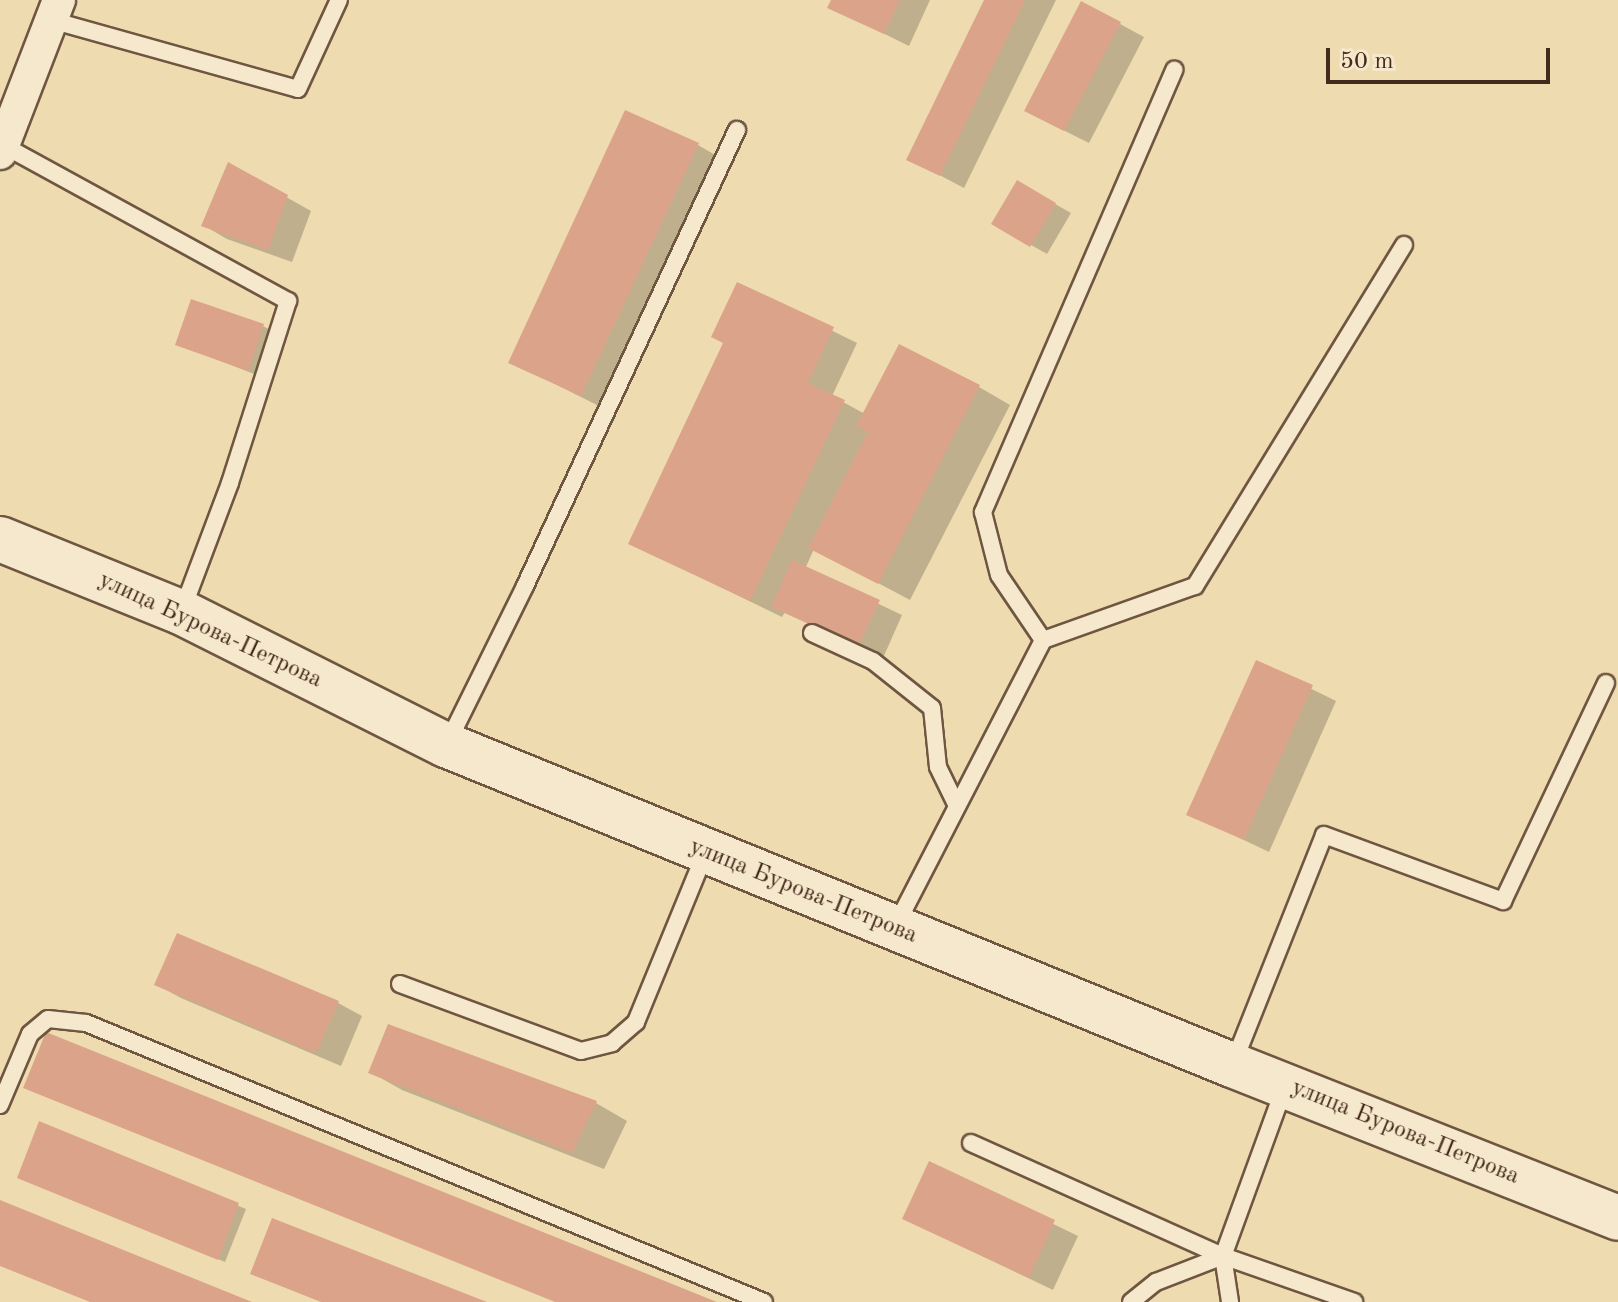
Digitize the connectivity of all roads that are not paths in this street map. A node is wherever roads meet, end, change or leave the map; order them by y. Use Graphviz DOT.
graph roads {
  1 [pos="339,0"];
  2 [pos="55,10"];
  3 [pos="1174,70"];
  4 [pos="737,130"];
  5 [pos="2,149"];
  6 [pos="1404,245"];
  7 [pos="0,539"];
  8 [pos="181,612"];
  9 [pos="812,633"];
  10 [pos="1043,640"];
  11 [pos="1606,683"];
  12 [pos="446,745"];
  13 [pos="957,806"];
  14 [pos="706,853"];
  15 [pos="895,928"];
  16 [pos="400,984"];
  17 [pos="1232,1065"];
  18 [pos="1286,1085"];
  19 [pos="0,1105"];
  20 [pos="971,1143"];
  21 [pos="1618,1218"];
  22 [pos="1223,1256"];
  23 [pos="764,1302"];
  24 [pos="1131,1302"];
  25 [pos="1230,1302"];
  26 [pos="1354,1302"];
  1 -- 2 [label="lane"];
  2 -- 5 [label="street"];
  3 -- 10 [label="lane"];
  4 -- 12 [label="lane"];
  5 -- 8 [label="lane"];
  6 -- 10 [label="lane"];
  7 -- 8 [label="main road, улица Бурова-Петрова"];
  8 -- 12 [label="main road, улица Бурова-Петрова"];
  9 -- 13 [label="lane"];
  10 -- 13 [label="lane"];
  11 -- 17 [label="lane"];
  12 -- 14 [label="main road, улица Бурова-Петрова"];
  13 -- 15 [label="lane"];
  14 -- 15 [label="main road, улица Бурова-Петрова"];
  14 -- 16 [label="lane"];
  15 -- 17 [label="main road, улица Бурова-Петрова"];
  17 -- 18 [label="main road, улица Бурова-Петрова"];
  18 -- 21 [label="main road, улица Бурова-Петрова"];
  18 -- 22 [label="lane"];
  19 -- 23 [label="lane"];
  20 -- 22 [label="lane"];
  22 -- 24 [label="lane"];
  22 -- 25 [label="lane"];
  22 -- 26 [label="lane"];
}
